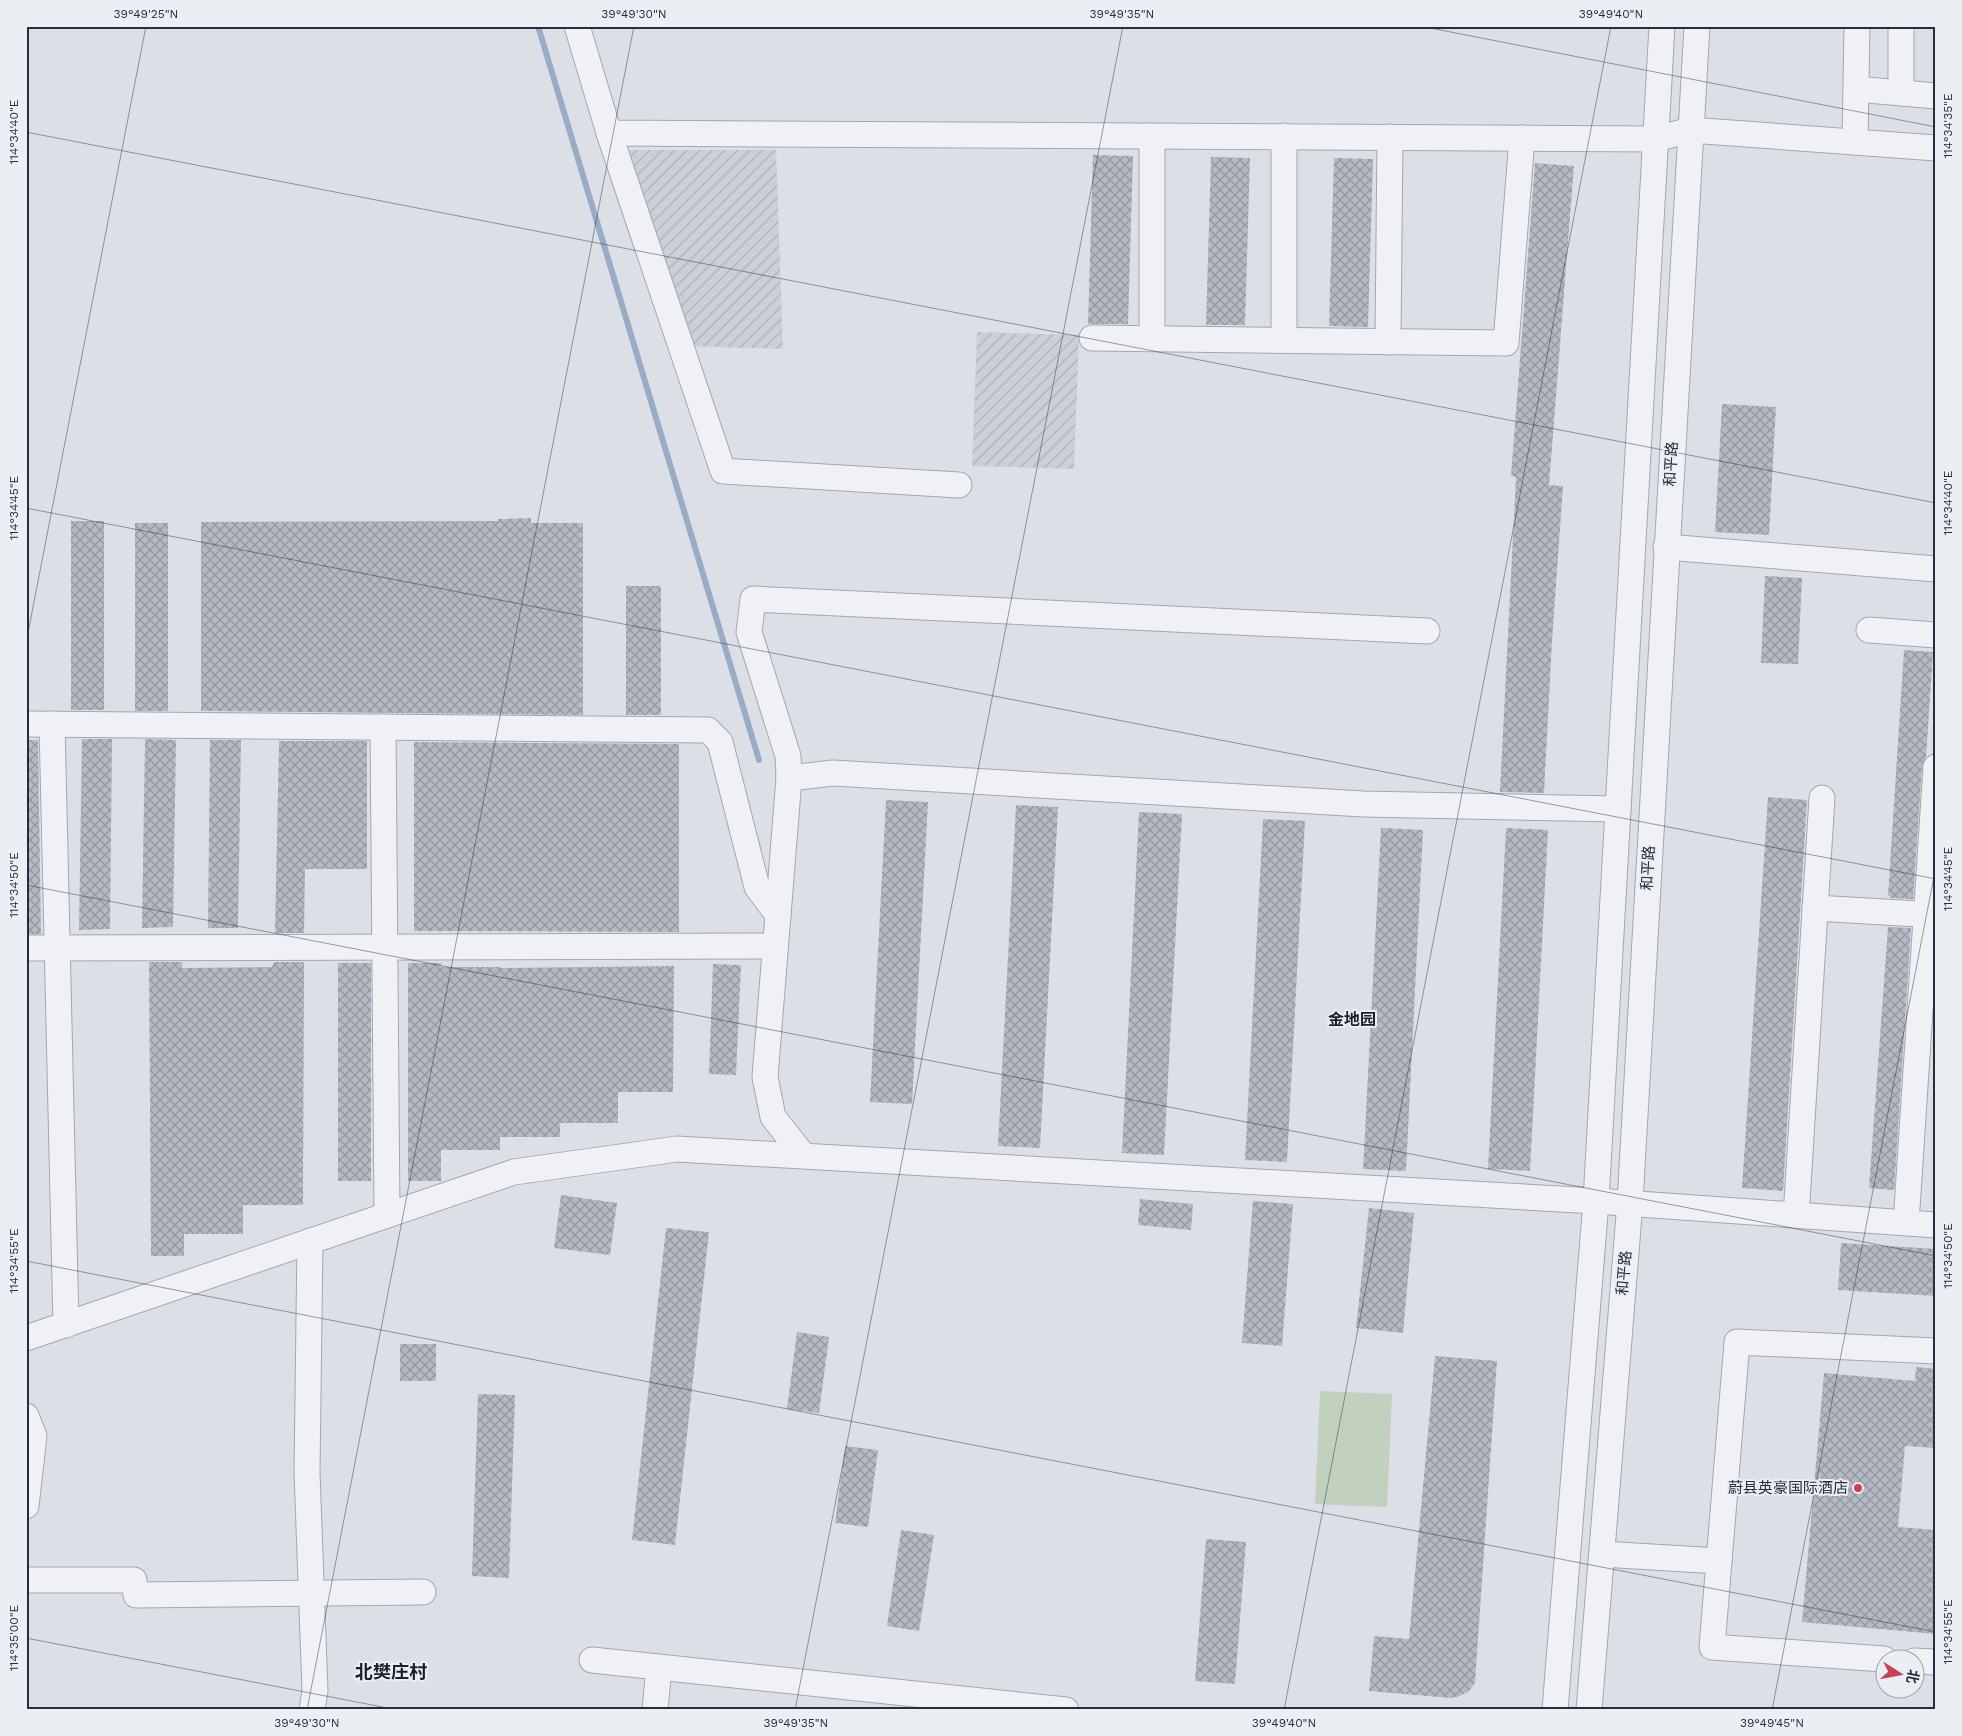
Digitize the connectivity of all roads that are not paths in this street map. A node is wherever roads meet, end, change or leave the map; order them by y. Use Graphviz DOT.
graph roads {
  1 [pos="577,26"];
  2 [pos="1662,26"];
  3 [pos="1696,26"];
  4 [pos="1857,26"];
  5 [pos="1902,26"];
  6 [pos="1856,89"];
  7 [pos="1901,93"];
  8 [pos="1936,96"];
  9 [pos="1690,130"];
  10 [pos="609,133"];
  11 [pos="1152,136"];
  12 [pos="1284,136"];
  13 [pos="1390,137"];
  14 [pos="1522,138"];
  15 [pos="1656,139"];
  16 [pos="1855,142"];
  17 [pos="1936,148"];
  18 [pos="1092,338"];
  19 [pos="1152,338"];
  20 [pos="1284,340"];
  21 [pos="1388,342"];
  22 [pos="959,485"];
  23 [pos="1666,548"];
  24 [pos="1936,569"];
  25 [pos="1869,630"];
  26 [pos="1427,631"];
  27 [pos="1936,636"];
  28 [pos="26,724"];
  29 [pos="52,724"];
  30 [pos="383,727"];
  31 [pos="1936,768"];
  32 [pos="789,778"];
  33 [pos="1822,798"];
  34 [pos="1618,809"];
  35 [pos="1815,908"];
  36 [pos="1931,915"];
  37 [pos="778,916"];
  38 [pos="775,946"];
  39 [pos="384,947"];
  40 [pos="26,948"];
  41 [pos="57,948"];
  42 [pos="803,1156"];
  43 [pos="1734,1197"];
  44 [pos="1596,1201"];
  45 [pos="1797,1201"];
  46 [pos="1630,1203"];
  47 [pos="1907,1208"];
  48 [pos="1936,1210"];
  49 [pos="387,1215"];
  50 [pos="1936,1225"];
  51 [pos="310,1241"];
  52 [pos="66,1325"];
  53 [pos="26,1338"];
  54 [pos="1936,1352"];
  55 [pos="26,1416"];
  56 [pos="26,1506"];
  57 [pos="1602,1554"];
  58 [pos="1719,1561"];
  59 [pos="26,1580"];
  60 [pos="423,1592"];
  61 [pos="312,1593"];
  62 [pos="1874,1658"];
  63 [pos="592,1660"];
  64 [pos="659,1667"];
  65 [pos="312,1710"];
  66 [pos="654,1710"];
  67 [pos="1066,1710"];
  68 [pos="1555,1710"];
  69 [pos="1589,1710"];
  1 -- 10 [label="street"];
  2 -- 15 [label="street"];
  3 -- 9 [label="street, 和平路"];
  4 -- 6 [label="street"];
  5 -- 7 [label="street"];
  6 -- 7 [label="street"];
  6 -- 16 [label="street"];
  7 -- 8 [label="street"];
  9 -- 15 [label="street"];
  9 -- 16 [label="street"];
  9 -- 23 [label="street, 和平路"];
  10 -- 11 [label="street"];
  10 -- 22 [label="street"];
  11 -- 12 [label="street"];
  11 -- 19 [label="street"];
  12 -- 13 [label="street"];
  12 -- 20 [label="street"];
  13 -- 14 [label="street"];
  13 -- 21 [label="street"];
  14 -- 15 [label="street"];
  14 -- 21 [label="street"];
  15 -- 34 [label="street"];
  16 -- 17 [label="street"];
  18 -- 19 [label="street"];
  19 -- 20 [label="street"];
  20 -- 21 [label="street"];
  23 -- 24 [label="street"];
  23 -- 46 [label="street, 和平路"];
  25 -- 27 [label="street"];
  26 -- 32 [label="street"];
  28 -- 29 [label="street"];
  29 -- 30 [label="street"];
  29 -- 41 [label="street"];
  30 -- 37 [label="street"];
  30 -- 39 [label="street"];
  31 -- 36 [label="street"];
  32 -- 34 [label="street"];
  32 -- 37 [label="street"];
  33 -- 35 [label="street"];
  34 -- 44 [label="street"];
  35 -- 36 [label="street"];
  35 -- 45 [label="street"];
  36 -- 47 [label="street"];
  37 -- 38 [label="street"];
  38 -- 39 [label="street"];
  38 -- 42 [label="street"];
  39 -- 41 [label="street"];
  39 -- 49 [label="street"];
  40 -- 41 [label="street"];
  41 -- 52 [label="street"];
  42 -- 44 [label="street"];
  42 -- 49 [label="street"];
  43 -- 45 [label="street"];
  44 -- 46 [label="street"];
  44 -- 68 [label="street"];
  45 -- 47 [label="street"];
  46 -- 50 [label="street"];
  46 -- 57 [label="street, 和平路"];
  47 -- 48 [label="street"];
  49 -- 51 [label="street"];
  51 -- 52 [label="street"];
  51 -- 61 [label="street"];
  52 -- 53 [label="street"];
  54 -- 58 [label="street"];
  55 -- 56 [label="street"];
  57 -- 58 [label="street"];
  57 -- 69 [label="street, 和平路"];
  58 -- 62 [label="street"];
  59 -- 61 [label="street"];
  60 -- 61 [label="street"];
  61 -- 65 [label="street"];
  63 -- 64 [label="street"];
  64 -- 66 [label="street"];
  64 -- 67 [label="street"];
}
